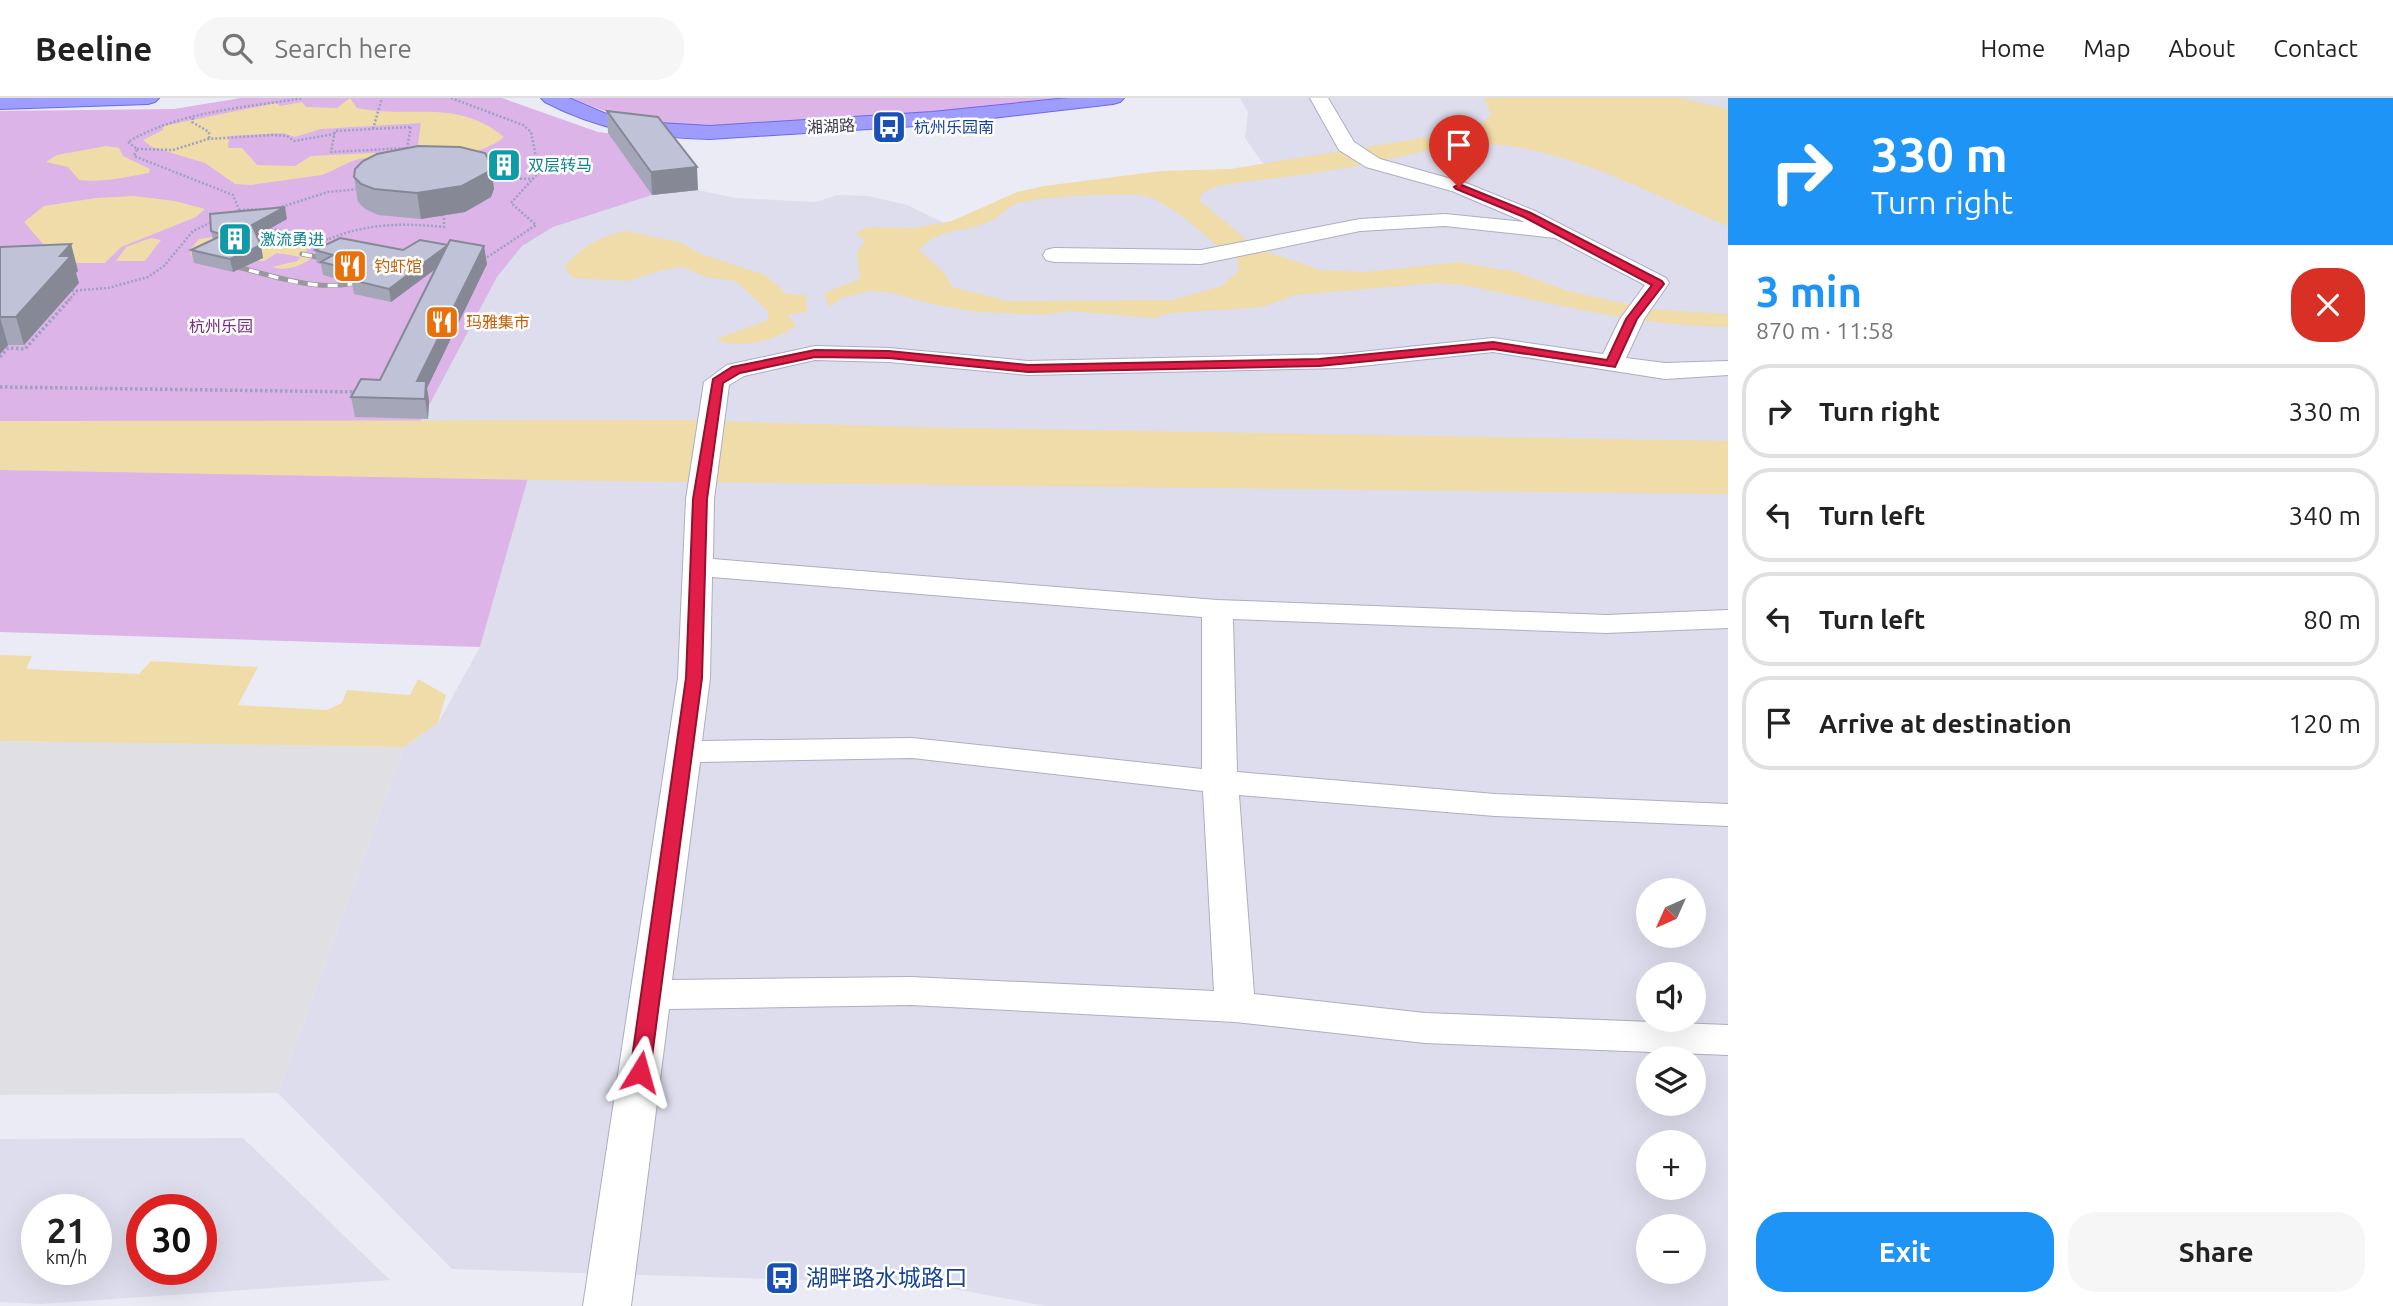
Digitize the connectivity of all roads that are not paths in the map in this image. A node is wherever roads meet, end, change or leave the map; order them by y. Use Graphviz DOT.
graph roads {
  1 [pos="148,98"];
  2 [pos="552,98"];
  3 [pos="1113,98"];
  4 [pos="1319,98"];
  5 [pos="0,103"];
  6 [pos="1459,187"];
  7 [pos="1445,220"];
  8 [pos="1561,232"];
  9 [pos="1054,255"];
  10 [pos="1611,364"];
  11 [pos="1728,368"];
  12 [pos="698,568"];
  13 [pos="1217,609"];
  14 [pos="1728,618"];
  15 [pos="684,752"];
  16 [pos="1220,782"];
  17 [pos="1728,816"];
  18 [pos="651,995"];
  19 [pos="1235,1007"];
  20 [pos="1728,1040"];
  21 [pos="607,1306"];
  1 -- 5 [label="main road"];
  2 -- 3 [label="main road, 湘湖路"];
  4 -- 6 [label="street"];
  6 -- 7 [label="street"];
  6 -- 8 [label="street"];
  7 -- 8 [label="street"];
  7 -- 9 [label="street"];
  8 -- 10 [label="street"];
  10 -- 11 [label="street"];
  10 -- 12 [label="street"];
  12 -- 13 [label="street"];
  12 -- 15 [label="street"];
  13 -- 14 [label="street"];
  13 -- 16 [label="street"];
  15 -- 16 [label="street"];
  15 -- 18 [label="street"];
  16 -- 17 [label="street"];
  16 -- 19 [label="street"];
  18 -- 19 [label="street"];
  18 -- 21 [label="street"];
  19 -- 20 [label="street"];
}
